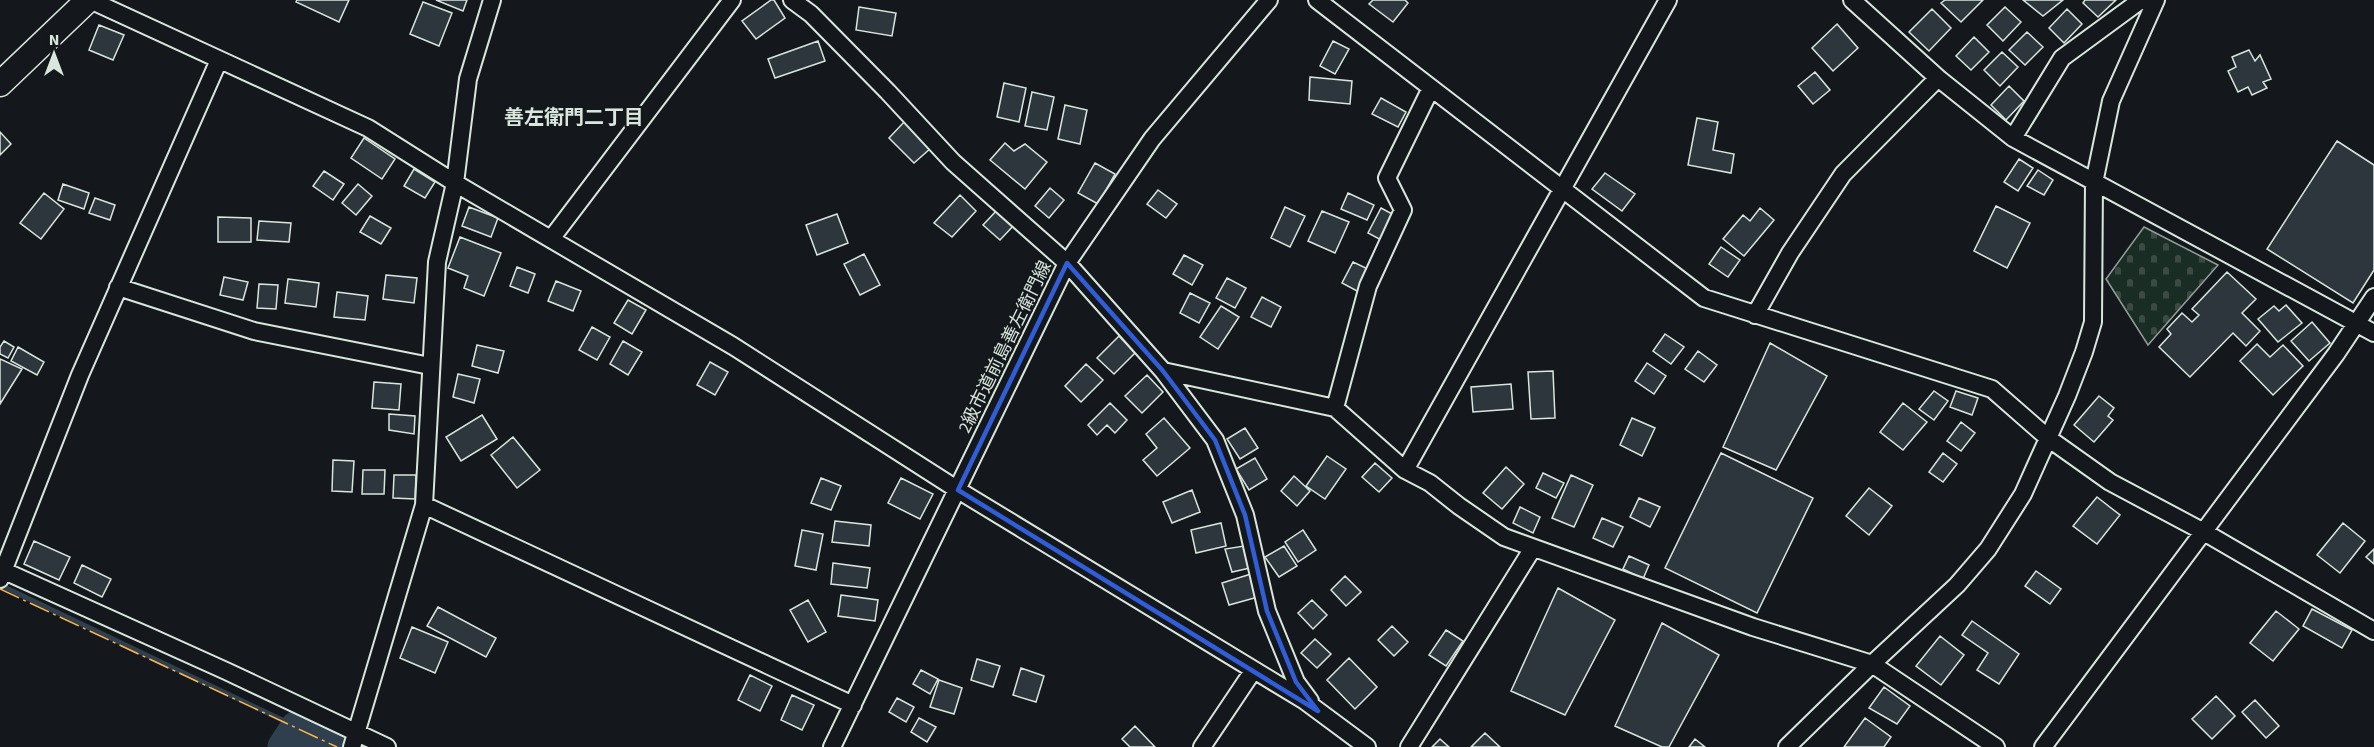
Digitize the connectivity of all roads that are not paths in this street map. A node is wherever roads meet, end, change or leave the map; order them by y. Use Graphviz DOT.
graph roads {
  1 [pos="89,0"];
  2 [pos="492,0"];
  3 [pos="732,0"];
  4 [pos="792,0"];
  5 [pos="1269,0"];
  6 [pos="1317,0"];
  7 [pos="1668,0"];
  8 [pos="1852,0"];
  9 [pos="2141,0"];
  10 [pos="2156,0"];
  11 [pos="219,60"];
  12 [pos="1938,78"];
  13 [pos="0,84"];
  14 [pos="1431,88"];
  15 [pos="2013,138"];
  16 [pos="455,183"];
  17 [pos="2094,183"];
  18 [pos="1561,188"];
  19 [pos="551,239"];
  20 [pos="1068,263"];
  21 [pos="118,287"];
  22 [pos="2374,297"];
  23 [pos="1755,315"];
  24 [pos="2357,324"];
  25 [pos="2374,333"];
  26 [pos="430,366"];
  27 [pos="1163,370"];
  28 [pos="1335,408"];
  29 [pos="2048,438"];
  30 [pos="1405,470"];
  31 [pos="958,490"];
  32 [pos="424,505"];
  33 [pos="2204,532"];
  34 [pos="1533,548"];
  35 [pos="1,574"];
  36 [pos="2374,631"];
  37 [pos="1872,664"];
  38 [pos="1253,671"];
  39 [pos="854,705"];
  40 [pos="1318,711"];
  41 [pos="354,740"];
  42 [pos="387,747"];
  43 [pos="832,747"];
  44 [pos="1202,747"];
  45 [pos="1367,747"];
  46 [pos="1409,747"];
  47 [pos="1787,747"];
  48 [pos="1996,747"];
  49 [pos="2043,747"];
  1 -- 11 [label="street"];
  1 -- 13 [label="main road"];
  2 -- 16 [label="street"];
  3 -- 19 [label="street"];
  4 -- 20 [label="street"];
  5 -- 20 [label="street, 2級市道前島善左衛門線"];
  6 -- 14 [label="street"];
  7 -- 18 [label="street"];
  8 -- 12 [label="street"];
  9 -- 15 [label="street"];
  10 -- 17 [label="street"];
  11 -- 16 [label="street"];
  11 -- 21 [label="street"];
  12 -- 15 [label="street"];
  12 -- 23 [label="street"];
  14 -- 18 [label="street"];
  14 -- 28 [label="street"];
  15 -- 17 [label="street"];
  16 -- 19 [label="street"];
  16 -- 26 [label="street"];
  17 -- 24 [label="street"];
  17 -- 29 [label="street"];
  18 -- 23 [label="street"];
  18 -- 30 [label="street"];
  19 -- 31 [label="street"];
  20 -- 27 [label="street"];
  20 -- 31 [label="street, 2級市道前島善左衛門線"];
  21 -- 26 [label="street"];
  21 -- 35 [label="street"];
  22 -- 24 [label="street"];
  23 -- 29 [label="street"];
  24 -- 25 [label="street"];
  24 -- 33 [label="street"];
  26 -- 32 [label="street"];
  27 -- 28 [label="street"];
  27 -- 40 [label="street"];
  28 -- 30 [label="street"];
  29 -- 33 [label="street"];
  29 -- 37 [label="street"];
  30 -- 34 [label="street"];
  31 -- 38 [label="street"];
  31 -- 39 [label="street, 2級市道前島善左衛門線"];
  32 -- 39 [label="street"];
  32 -- 41 [label="street"];
  33 -- 36 [label="street"];
  33 -- 49 [label="street"];
  34 -- 37 [label="street"];
  34 -- 46 [label="street"];
  35 -- 41 [label="street"];
  37 -- 47 [label="street"];
  37 -- 48 [label="street"];
  38 -- 40 [label="street"];
  38 -- 44 [label="street"];
  39 -- 43 [label="street, 2級市道前島善左衛門線"];
  40 -- 45 [label="street"];
  41 -- 42 [label="street"];
}
